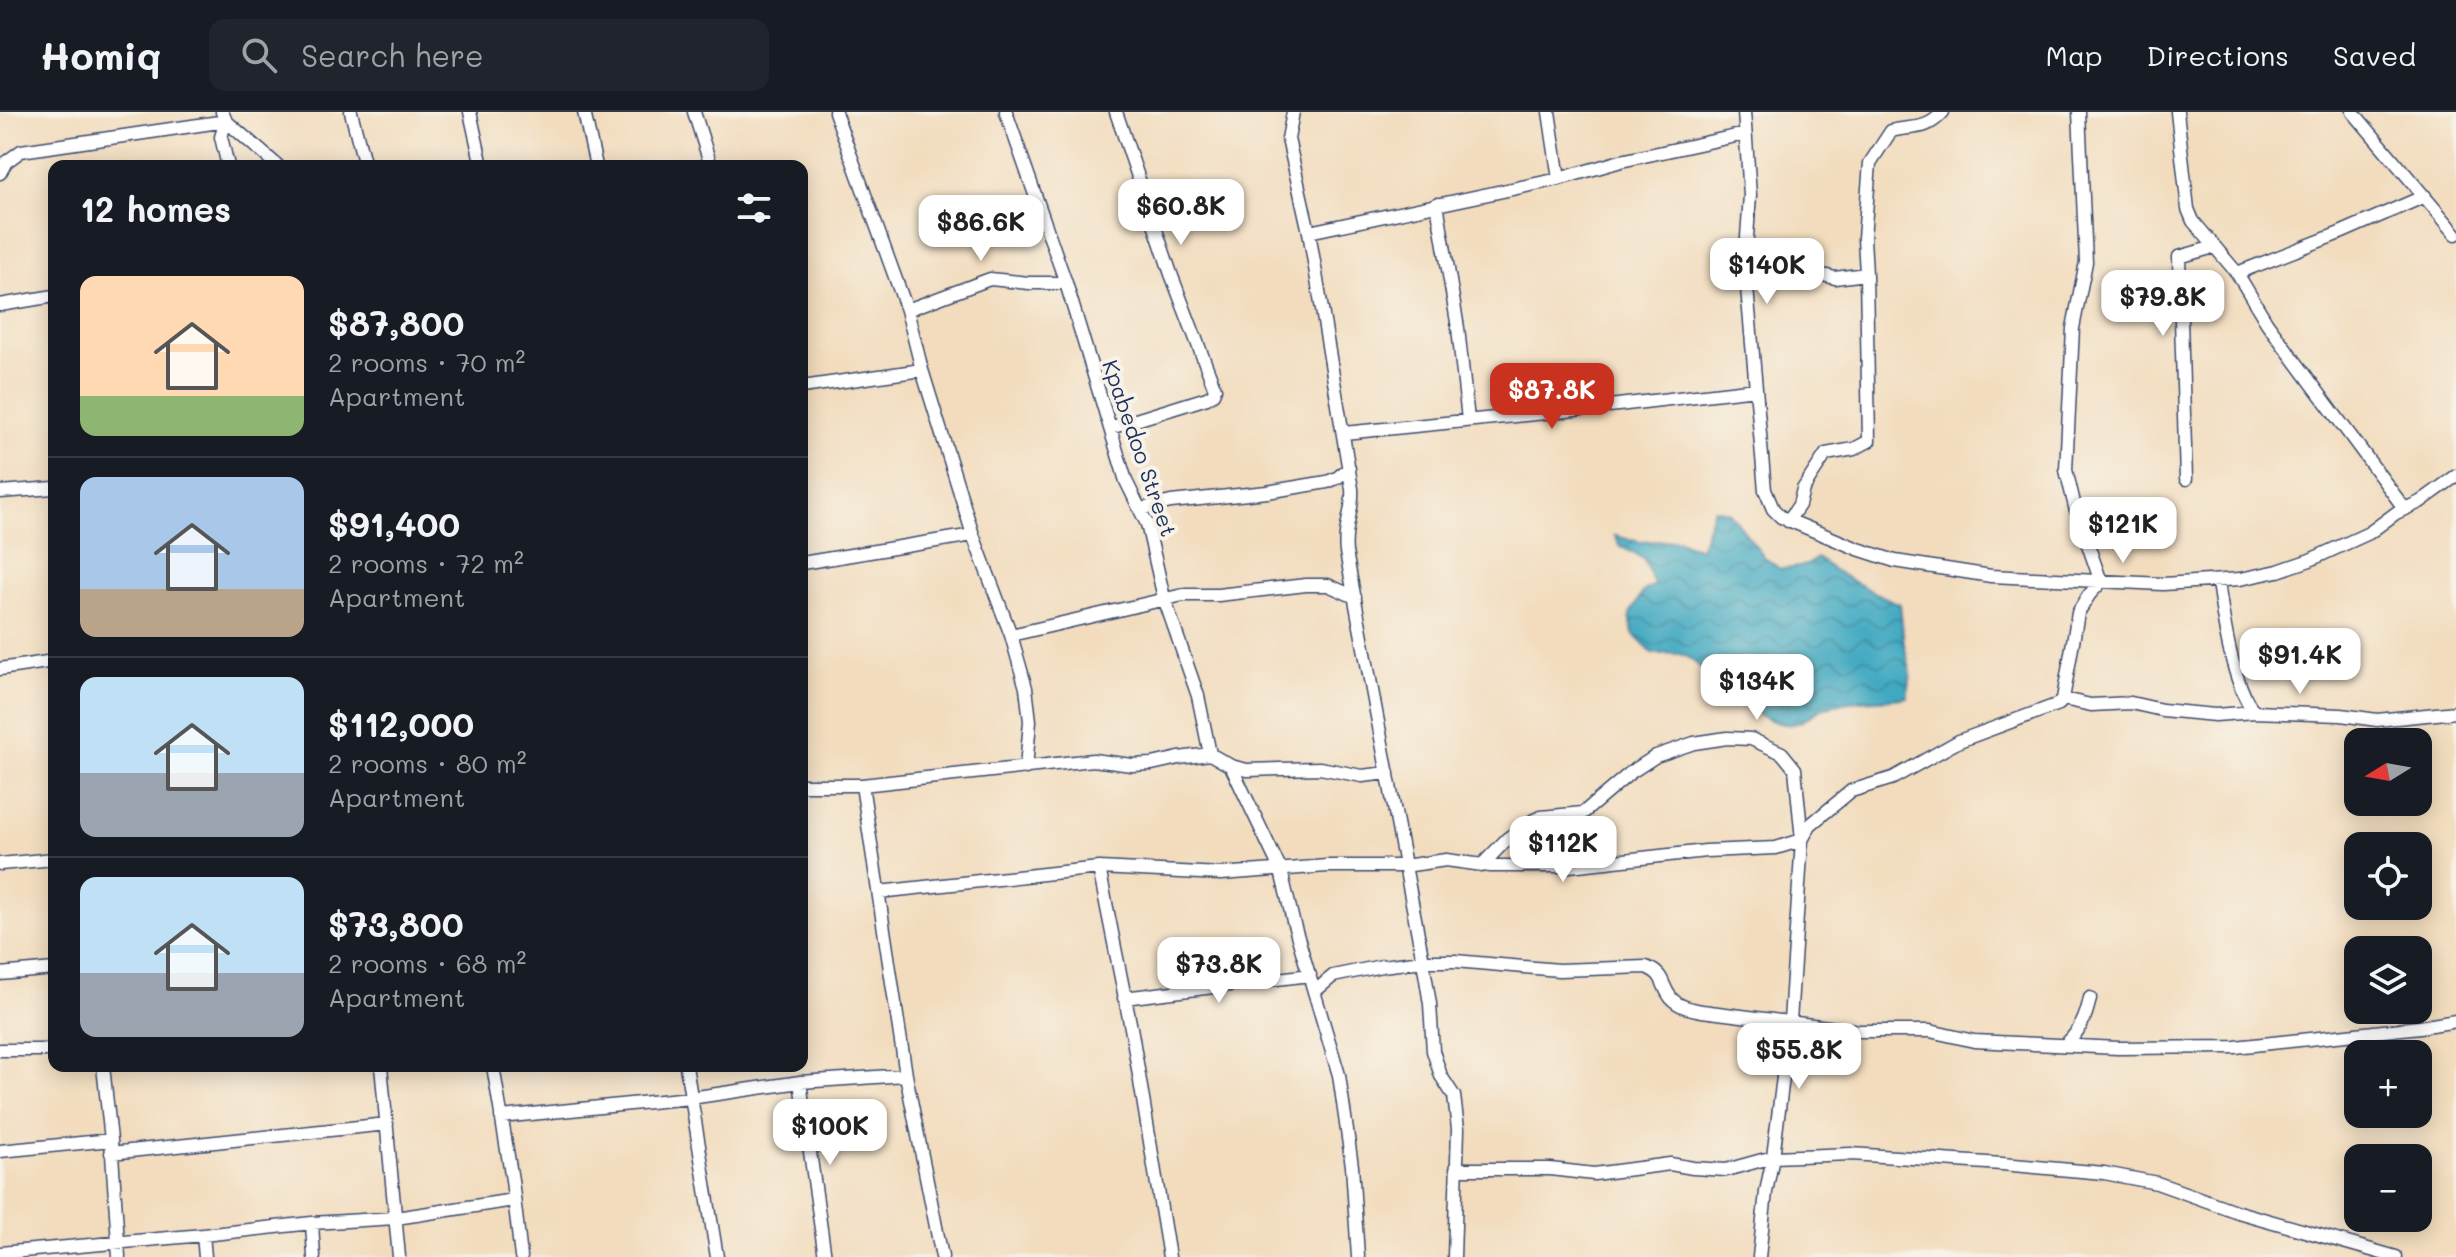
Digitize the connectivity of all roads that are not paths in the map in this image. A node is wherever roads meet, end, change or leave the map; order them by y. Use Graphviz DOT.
graph roads {
  1 [pos="351,112"];
  2 [pos="470,112"];
  3 [pos="584,112"];
  4 [pos="694,112"];
  5 [pos="835,112"];
  6 [pos="1006,112"];
  7 [pos="1116,112"];
  8 [pos="1293,112"];
  9 [pos="1549,112"];
  10 [pos="1744,112"];
  11 [pos="1943,112"];
  12 [pos="2079,112"];
  13 [pos="2177,112"];
  14 [pos="2353,112"];
  15 [pos="224,116"];
  16 [pos="1745,134"];
  17 [pos="227,160"];
  18 [pos="272,160"];
  19 [pos="363,160"];
  20 [pos="481,160"];
  21 [pos="595,160"];
  22 [pos="709,160"];
  23 [pos="0,173"];
  24 [pos="1559,179"];
  25 [pos="2425,196"];
  26 [pos="1437,204"];
  27 [pos="1309,232"];
  28 [pos="2456,234"];
  29 [pos="2214,247"];
  30 [pos="1803,270"];
  31 [pos="2237,273"];
  32 [pos="1866,274"];
  33 [pos="1066,283"];
  34 [pos="48,297"];
  35 [pos="0,305"];
  36 [pos="907,310"];
  37 [pos="922,370"];
  38 [pos="808,386"];
  39 [pos="1756,389"];
  40 [pos="1468,420"];
  41 [pos="1110,428"];
  42 [pos="1344,433"];
  43 [pos="1349,468"];
  44 [pos="2456,476"];
  45 [pos="2186,479"];
  46 [pos="48,488"];
  47 [pos="0,492"];
  48 [pos="2404,508"];
  49 [pos="1141,509"];
  50 [pos="1788,521"];
  51 [pos="973,535"];
  52 [pos="808,562"];
  53 [pos="2101,582"];
  54 [pos="2218,582"];
  55 [pos="1355,597"];
  56 [pos="1164,598"];
  57 [pos="1011,635"];
  58 [pos="48,662"];
  59 [pos="0,669"];
  60 [pos="2063,699"];
  61 [pos="2254,712"];
  62 [pos="2456,712"];
  63 [pos="1210,754"];
  64 [pos="1231,766"];
  65 [pos="1026,768"];
  66 [pos="1388,773"];
  67 [pos="808,785"];
  68 [pos="862,785"];
  69 [pos="1802,840"];
  70 [pos="48,860"];
  71 [pos="0,864"];
  72 [pos="1404,866"];
  73 [pos="1481,866"];
  74 [pos="1099,868"];
  75 [pos="1281,871"];
  76 [pos="879,892"];
  77 [pos="1423,961"];
  78 [pos="48,970"];
  79 [pos="1309,971"];
  80 [pos="0,974"];
  81 [pos="1333,976"];
  82 [pos="1314,992"];
  83 [pos="1124,998"];
  84 [pos="2090,998"];
  85 [pos="1790,1021"];
  86 [pos="2456,1021"];
  87 [pos="2065,1045"];
  88 [pos="0,1050"];
  89 [pos="48,1050"];
  90 [pos="104,1072"];
  91 [pos="382,1072"];
  92 [pos="494,1072"];
  93 [pos="687,1072"];
  94 [pos="906,1075"];
  95 [pos="800,1082"];
  96 [pos="690,1098"];
  97 [pos="501,1117"];
  98 [pos="387,1124"];
  99 [pos="111,1146"];
  100 [pos="0,1151"];
  101 [pos="1773,1157"];
  102 [pos="1456,1169"];
  103 [pos="514,1200"];
  104 [pos="396,1218"];
  105 [pos="312,1223"];
  106 [pos="203,1235"];
  107 [pos="119,1243"];
  108 [pos="0,1253"];
  109 [pos="119,1257"];
  110 [pos="205,1257"];
  111 [pos="314,1257"];
  112 [pos="399,1257"];
  113 [pos="521,1257"];
  114 [pos="717,1257"];
  115 [pos="825,1257"];
  116 [pos="942,1257"];
  117 [pos="1169,1257"];
  118 [pos="1358,1257"];
  119 [pos="1454,1257"];
  120 [pos="1759,1257"];
  121 [pos="2396,1257"];
  1 -- 19 [label="street"];
  2 -- 20 [label="street"];
  3 -- 21 [label="street"];
  4 -- 22 [label="street"];
  5 -- 36 [label="street"];
  6 -- 33 [label="street, Kpabedoo Street"];
  7 -- 41 [label="street"];
  8 -- 27 [label="street"];
  9 -- 24 [label="street"];
  10 -- 16 [label="street"];
  11 -- 32 [label="street"];
  12 -- 53 [label="street"];
  13 -- 29 [label="street"];
  14 -- 25 [label="street"];
  15 -- 17 [label="street"];
  15 -- 18 [label="street"];
  15 -- 23 [label="street"];
  16 -- 24 [label="street"];
  16 -- 39 [label="street"];
  24 -- 26 [label="street"];
  25 -- 28 [label="street"];
  25 -- 31 [label="street"];
  26 -- 27 [label="street"];
  26 -- 40 [label="street"];
  27 -- 42 [label="street"];
  29 -- 31 [label="street"];
  29 -- 45 [label="street"];
  30 -- 32 [label="street"];
  31 -- 48 [label="street"];
  32 -- 50 [label="street"];
  33 -- 36 [label="street"];
  33 -- 41 [label="street, Kpabedoo Street"];
  34 -- 35 [label="street"];
  36 -- 37 [label="street"];
  37 -- 38 [label="street"];
  37 -- 51 [label="street"];
  39 -- 40 [label="street"];
  39 -- 50 [label="street"];
  40 -- 42 [label="street"];
  41 -- 49 [label="street, Kpabedoo Street"];
  42 -- 43 [label="street"];
  43 -- 49 [label="street"];
  43 -- 55 [label="street"];
  44 -- 48 [label="street"];
  46 -- 47 [label="street"];
  48 -- 54 [label="street"];
  49 -- 56 [label="street, Kpabedoo Street"];
  50 -- 53 [label="street"];
  51 -- 52 [label="street"];
  51 -- 57 [label="street"];
  53 -- 54 [label="street"];
  53 -- 60 [label="street"];
  54 -- 61 [label="street"];
  55 -- 56 [label="street"];
  55 -- 66 [label="street"];
  56 -- 57 [label="street"];
  56 -- 63 [label="street, Kpabedoo Street"];
  57 -- 65 [label="street"];
  58 -- 59 [label="street"];
  60 -- 61 [label="street"];
  60 -- 69 [label="street"];
  61 -- 62 [label="street"];
  63 -- 64 [label="street"];
  63 -- 65 [label="street"];
  64 -- 66 [label="street"];
  64 -- 75 [label="street"];
  65 -- 68 [label="street"];
  66 -- 72 [label="street"];
  67 -- 68 [label="street"];
  68 -- 76 [label="street"];
  69 -- 73 [label="street"];
  69 -- 73 [label="street"];
  69 -- 85 [label="street"];
  70 -- 71 [label="street"];
  72 -- 73 [label="street"];
  72 -- 75 [label="street"];
  72 -- 77 [label="street"];
  74 -- 75 [label="street"];
  74 -- 76 [label="street"];
  74 -- 83 [label="street"];
  75 -- 79 [label="street"];
  76 -- 94 [label="street"];
  77 -- 81 [label="street"];
  77 -- 85 [label="street"];
  77 -- 102 [label="street"];
  78 -- 80 [label="street"];
  79 -- 81 [label="street"];
  79 -- 82 [label="street"];
  79 -- 83 [label="street"];
  81 -- 82 [label="street"];
  82 -- 118 [label="street"];
  83 -- 117 [label="street"];
  84 -- 87 [label="street"];
  85 -- 87 [label="street"];
  85 -- 101 [label="street"];
  86 -- 87 [label="street"];
  88 -- 89 [label="street"];
  90 -- 99 [label="street"];
  91 -- 98 [label="street"];
  92 -- 97 [label="street"];
  93 -- 96 [label="street"];
  94 -- 95 [label="street"];
  94 -- 116 [label="street"];
  95 -- 96 [label="street"];
  95 -- 115 [label="street"];
  96 -- 97 [label="street"];
  96 -- 114 [label="street"];
  97 -- 103 [label="street"];
  98 -- 99 [label="street"];
  98 -- 104 [label="street"];
  99 -- 100 [label="street"];
  99 -- 107 [label="street"];
  101 -- 102 [label="street"];
  101 -- 120 [label="street"];
  101 -- 121 [label="street"];
  102 -- 119 [label="street"];
  103 -- 104 [label="street"];
  103 -- 113 [label="street"];
  104 -- 105 [label="street"];
  104 -- 112 [label="street"];
  105 -- 106 [label="street"];
  105 -- 111 [label="street"];
  106 -- 107 [label="street"];
  106 -- 110 [label="street"];
  107 -- 108 [label="street"];
  107 -- 109 [label="street"];
}
